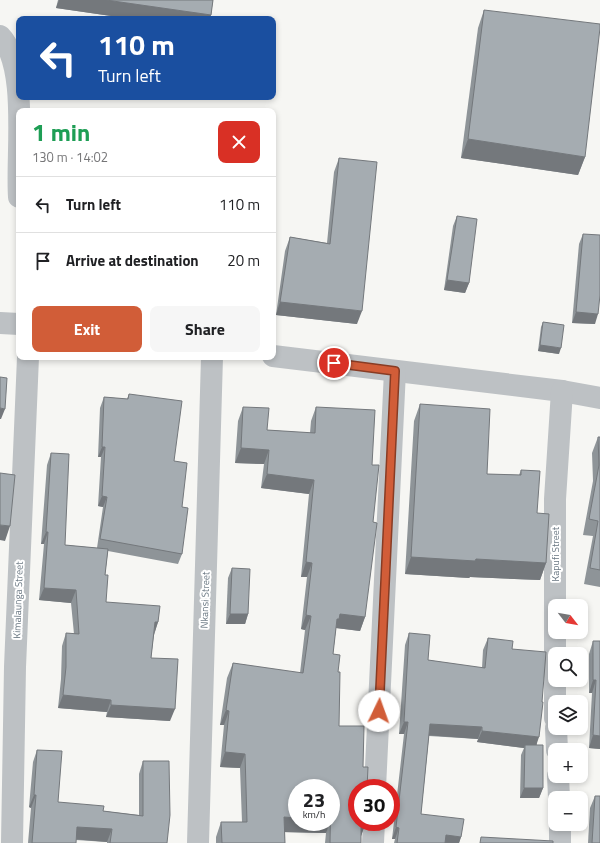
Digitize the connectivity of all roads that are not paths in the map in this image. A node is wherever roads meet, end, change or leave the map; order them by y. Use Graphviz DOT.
graph roads {
  1 [pos="0,36"];
  2 [pos="16,83"];
  3 [pos="0,322"];
  4 [pos="16,324"];
  5 [pos="276,356"];
  6 [pos="28,360"];
  7 [pos="212,360"];
  8 [pos="395,371"];
  9 [pos="562,391"];
  10 [pos="600,398"];
  11 [pos="555,695"];
  12 [pos="375,779"];
  13 [pos="374,831"];
  14 [pos="560,831"];
  15 [pos="12,843"];
  16 [pos="198,843"];
  17 [pos="373,843"];
  18 [pos="560,843"];
  1 -- 2 [label="street"];
  3 -- 4 [label="street"];
  5 -- 8 [label="street"];
  6 -- 15 [label="street, Kimalaunga Street"];
  7 -- 16 [label="street, Nkansi Street"];
  8 -- 9 [label="street"];
  8 -- 12 [label="street"];
  9 -- 10 [label="street"];
  9 -- 11 [label="street, Kapufi Street"];
  13 -- 17 [label="street"];
  14 -- 18 [label="street"];
}
